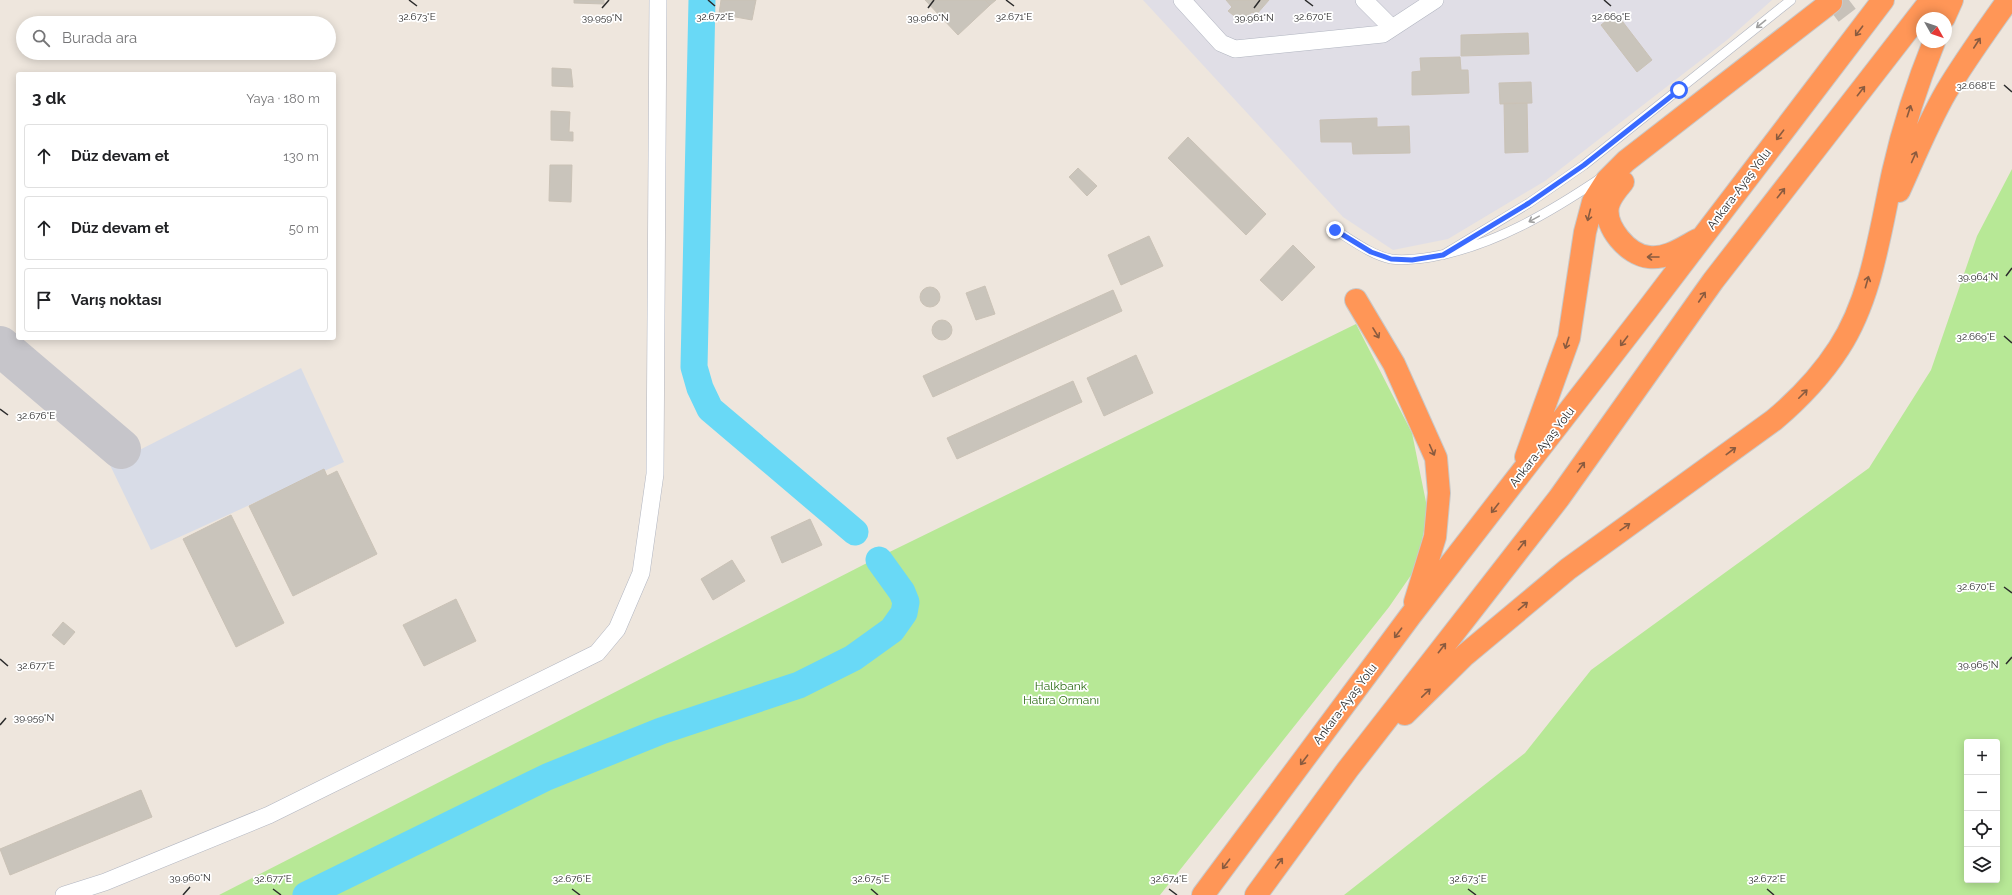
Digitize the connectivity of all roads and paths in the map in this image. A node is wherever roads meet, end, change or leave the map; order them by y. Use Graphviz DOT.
graph roads {
  1 [pos="658,0"];
  2 [pos="1182,0"];
  3 [pos="1364,0"];
  4 [pos="1434,0"];
  5 [pos="1791,0"];
  6 [pos="1883,0"];
  7 [pos="1932,0"];
  8 [pos="1952,0"];
  9 [pos="2008,0"];
  10 [pos="1947,12"];
  11 [pos="1392,28"];
  12 [pos="1932,48"];
  13 [pos="1626,161"];
  14 [pos="1335,230"];
  15 [pos="1882,231"];
  16 [pos="1702,238"];
  17 [pos="1443,255"];
  18 [pos="1356,300"];
  19 [pos="1519,477"];
  20 [pos="1411,616"];
  21 [pos="1348,769"];
  22 [pos="64,895"];
  23 [pos="1203,895"];
  24 [pos="1256,895"];
  1 -- 22 [label="street"];
  2 -- 11 [label="street"];
  3 -- 11 [label="street"];
  4 -- 11 [label="street"];
  5 -- 17 [label="lane, one-way"];
  6 -- 16 [label="highway, Ankara-Ayaş Yolu, one-way"];
  21 -- 7 [label="highway, one-way"];
  8 -- 10 [label="highway"];
  15 -- 9 [label="highway, one-way"];
  15 -- 12 [label="highway, one-way"];
  16 -- 13 [label="highway, one-way"];
  13 -- 17 [label="lane, one-way"];
  13 -- 19 [label="highway, one-way"];
  14 -- 17 [label="lane"];
  21 -- 15 [label="highway, one-way"];
  16 -- 19 [label="highway, Ankara-Ayaş Yolu, one-way"];
  18 -- 20 [label="highway, one-way"];
  19 -- 20 [label="highway, Ankara-Ayaş Yolu, one-way"];
  20 -- 23 [label="highway, Ankara-Ayaş Yolu, one-way"];
  24 -- 21 [label="highway, one-way"];
}
